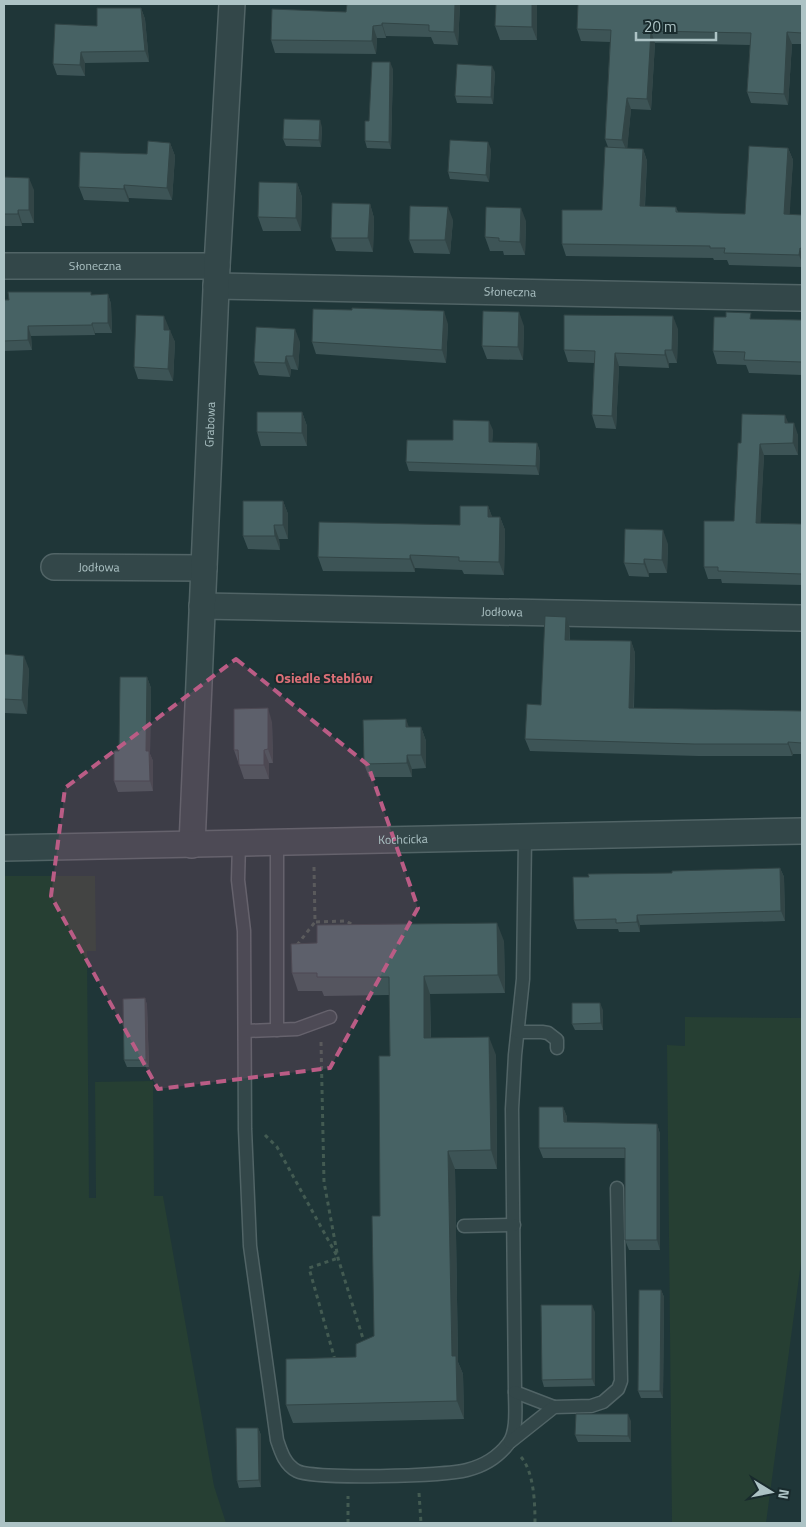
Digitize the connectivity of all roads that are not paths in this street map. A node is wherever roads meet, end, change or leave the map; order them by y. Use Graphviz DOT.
graph roads {
  1 [pos="232,4"];
  2 [pos="4,266"];
  3 [pos="217,276"];
  4 [pos="802,298"];
  5 [pos="54,567"];
  6 [pos="204,568"];
  7 [pos="202,606"];
  8 [pos="802,618"];
  9 [pos="802,831"];
  10 [pos="525,838"];
  11 [pos="277,842"];
  12 [pos="239,843"];
  13 [pos="192,845"];
  14 [pos="4,848"];
  15 [pos="326,1019"];
  16 [pos="277,1030"];
  17 [pos="244,1031"];
  18 [pos="518,1032"];
  19 [pos="557,1048"];
  20 [pos="617,1188"];
  21 [pos="514,1225"];
  22 [pos="464,1226"];
  23 [pos="515,1392"];
  24 [pos="554,1407"];
  25 [pos="509,1443"];
  1 -- 3 [label="street, Grabowa"];
  2 -- 3 [label="street, Słoneczna"];
  3 -- 4 [label="street, Słoneczna"];
  3 -- 6 [label="street, Grabowa"];
  5 -- 6 [label="street, Jodłowa"];
  6 -- 7 [label="street, Grabowa"];
  7 -- 8 [label="street, Jodłowa"];
  7 -- 13 [label="street, Grabowa"];
  9 -- 10 [label="street, Kochcicka"];
  10 -- 11 [label="street, Kochcicka"];
  10 -- 18 [label="lane"];
  11 -- 12 [label="street, Kochcicka"];
  11 -- 16 [label="lane"];
  12 -- 13 [label="street, Kochcicka"];
  12 -- 17 [label="lane"];
  13 -- 14 [label="street, Kochcicka"];
  15 -- 16 [label="lane"];
  16 -- 17 [label="lane"];
  17 -- 25 [label="lane"];
  18 -- 19 [label="lane"];
  18 -- 21 [label="lane"];
  20 -- 24 [label="lane"];
  21 -- 22 [label="lane"];
  21 -- 23 [label="lane"];
  23 -- 24 [label="lane"];
  23 -- 25 [label="lane"];
  24 -- 25 [label="lane"];
}
